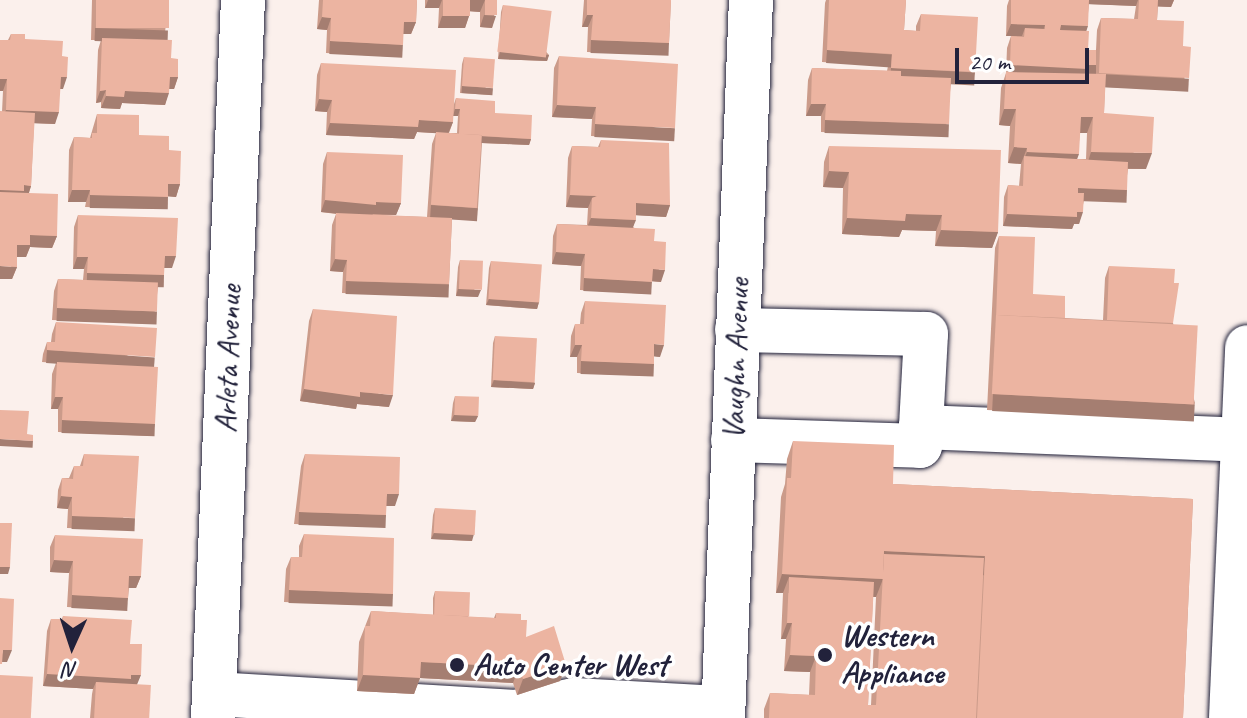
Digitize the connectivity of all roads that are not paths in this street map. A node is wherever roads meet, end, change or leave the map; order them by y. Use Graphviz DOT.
graph roads {
  1 [pos="243,0"];
  2 [pos="751,0"];
  3 [pos="737,330"];
  4 [pos="1247,347"];
  5 [pos="921,427"];
  6 [pos="733,440"];
  7 [pos="1242,440"];
  8 [pos="214,706"];
  9 [pos="723,713"];
  10 [pos="1231,718"];
  1 -- 8 [label="street, Arleta Avenue"];
  2 -- 3 [label="street, Vaughn Avenue"];
  3 -- 5 [label="street"];
  3 -- 6 [label="street, Vaughn Avenue"];
  4 -- 7 [label="street"];
  5 -- 6 [label="street"];
  5 -- 7 [label="street"];
  6 -- 9 [label="street, Vaughn Avenue"];
  7 -- 10 [label="street"];
  8 -- 9 [label="street"];
}
